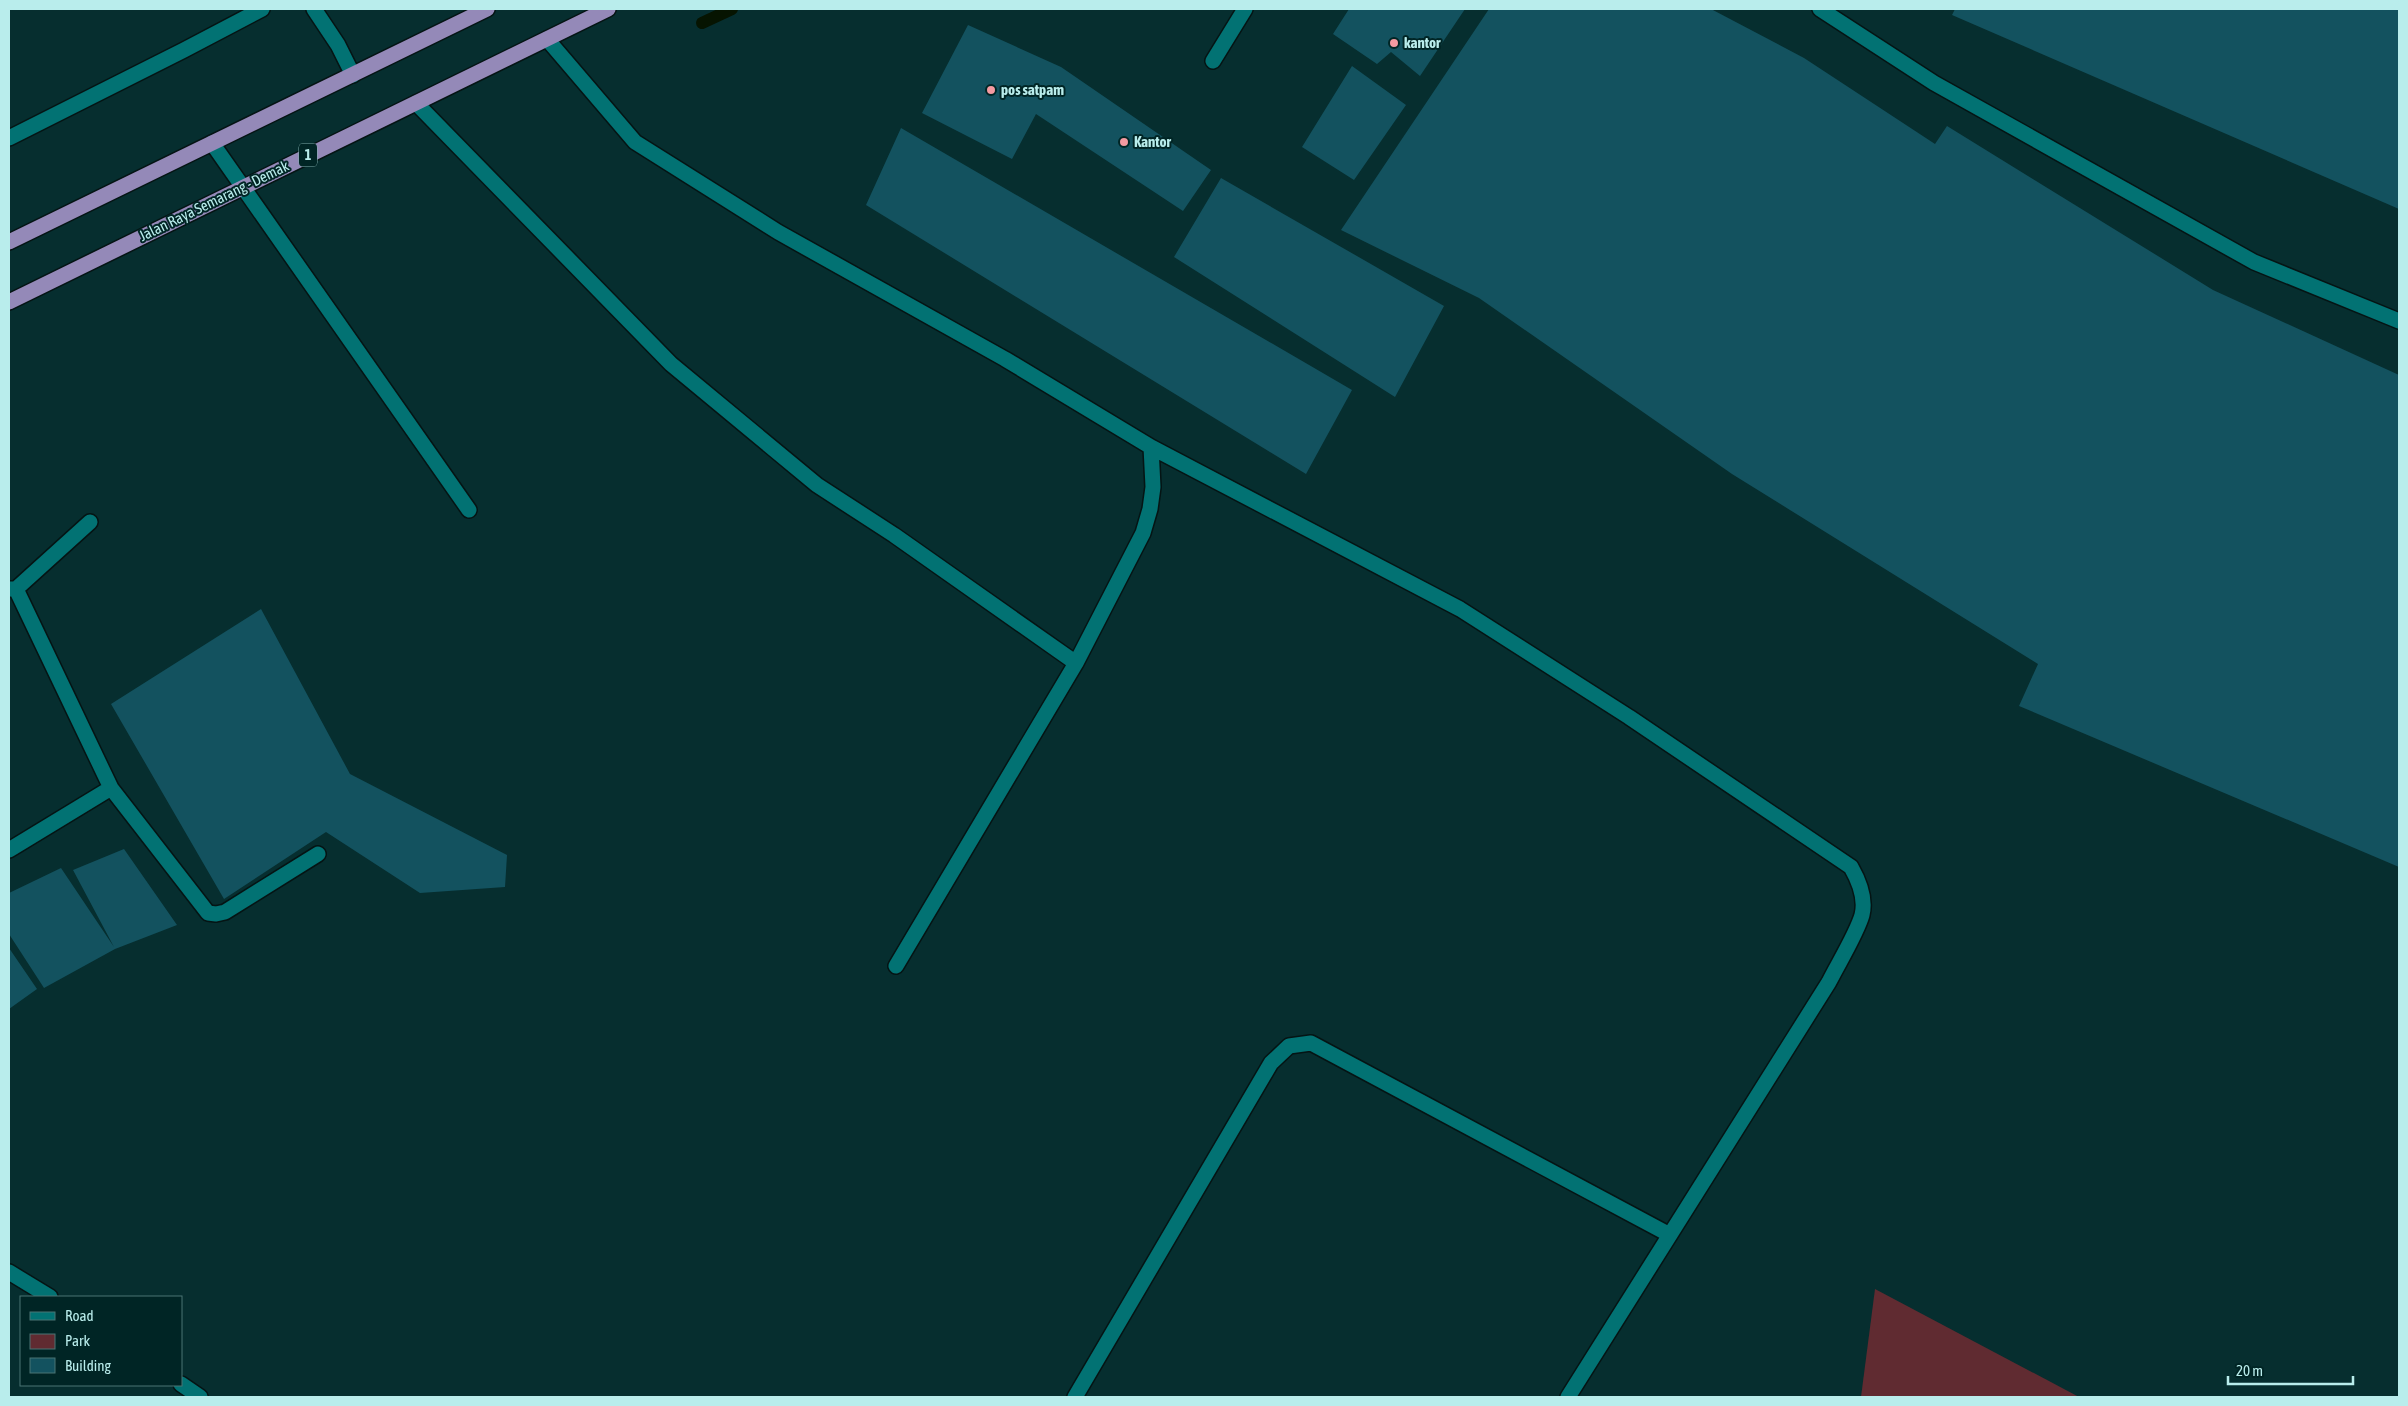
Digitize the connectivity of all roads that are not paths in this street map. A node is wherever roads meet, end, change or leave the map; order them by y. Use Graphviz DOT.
graph roads {
  1 [pos="262,9"];
  2 [pos="314,9"];
  3 [pos="487,9"];
  4 [pos="608,9"];
  5 [pos="1245,9"];
  6 [pos="1820,9"];
  7 [pos="547,39"];
  8 [pos="1213,61"];
  9 [pos="353,75"];
  10 [pos="416,102"];
  11 [pos="9,138"];
  12 [pos="212,143"];
  13 [pos="242,187"];
  14 [pos="9,242"];
  15 [pos="9,302"];
  16 [pos="2399,321"];
  17 [pos="1151,448"];
  18 [pos="470,510"];
  19 [pos="90,522"];
  20 [pos="12,589"];
  21 [pos="1076,662"];
  22 [pos="111,788"];
  23 [pos="9,850"];
  24 [pos="318,854"];
  25 [pos="896,966"];
  26 [pos="1670,1235"];
  27 [pos="9,1272"];
  28 [pos="48,1296"];
  29 [pos="182,1385"];
  30 [pos="200,1397"];
  31 [pos="1075,1397"];
  32 [pos="1568,1397"];
  1 -- 11 [label="street"];
  2 -- 9 [label="street"];
  3 -- 9 [label="highway"];
  4 -- 7 [label="highway, Jalan Raya Semarang - Demak / 1"];
  5 -- 8 [label="street"];
  6 -- 16 [label="street"];
  7 -- 10 [label="highway, Jalan Raya Semarang - Demak / 1"];
  7 -- 17 [label="street"];
  9 -- 12 [label="highway"];
  10 -- 13 [label="highway, Jalan Raya Semarang - Demak / 1"];
  10 -- 21 [label="street"];
  12 -- 13 [label="street"];
  12 -- 14 [label="highway"];
  13 -- 15 [label="highway, Jalan Raya Semarang - Demak / 1"];
  13 -- 18 [label="street"];
  17 -- 21 [label="street"];
  17 -- 26 [label="street"];
  19 -- 20 [label="street"];
  20 -- 22 [label="street"];
  21 -- 25 [label="street"];
  22 -- 23 [label="street"];
  22 -- 24 [label="street"];
  26 -- 31 [label="street"];
  26 -- 32 [label="street"];
  27 -- 28 [label="street"];
  29 -- 30 [label="street"];
}
